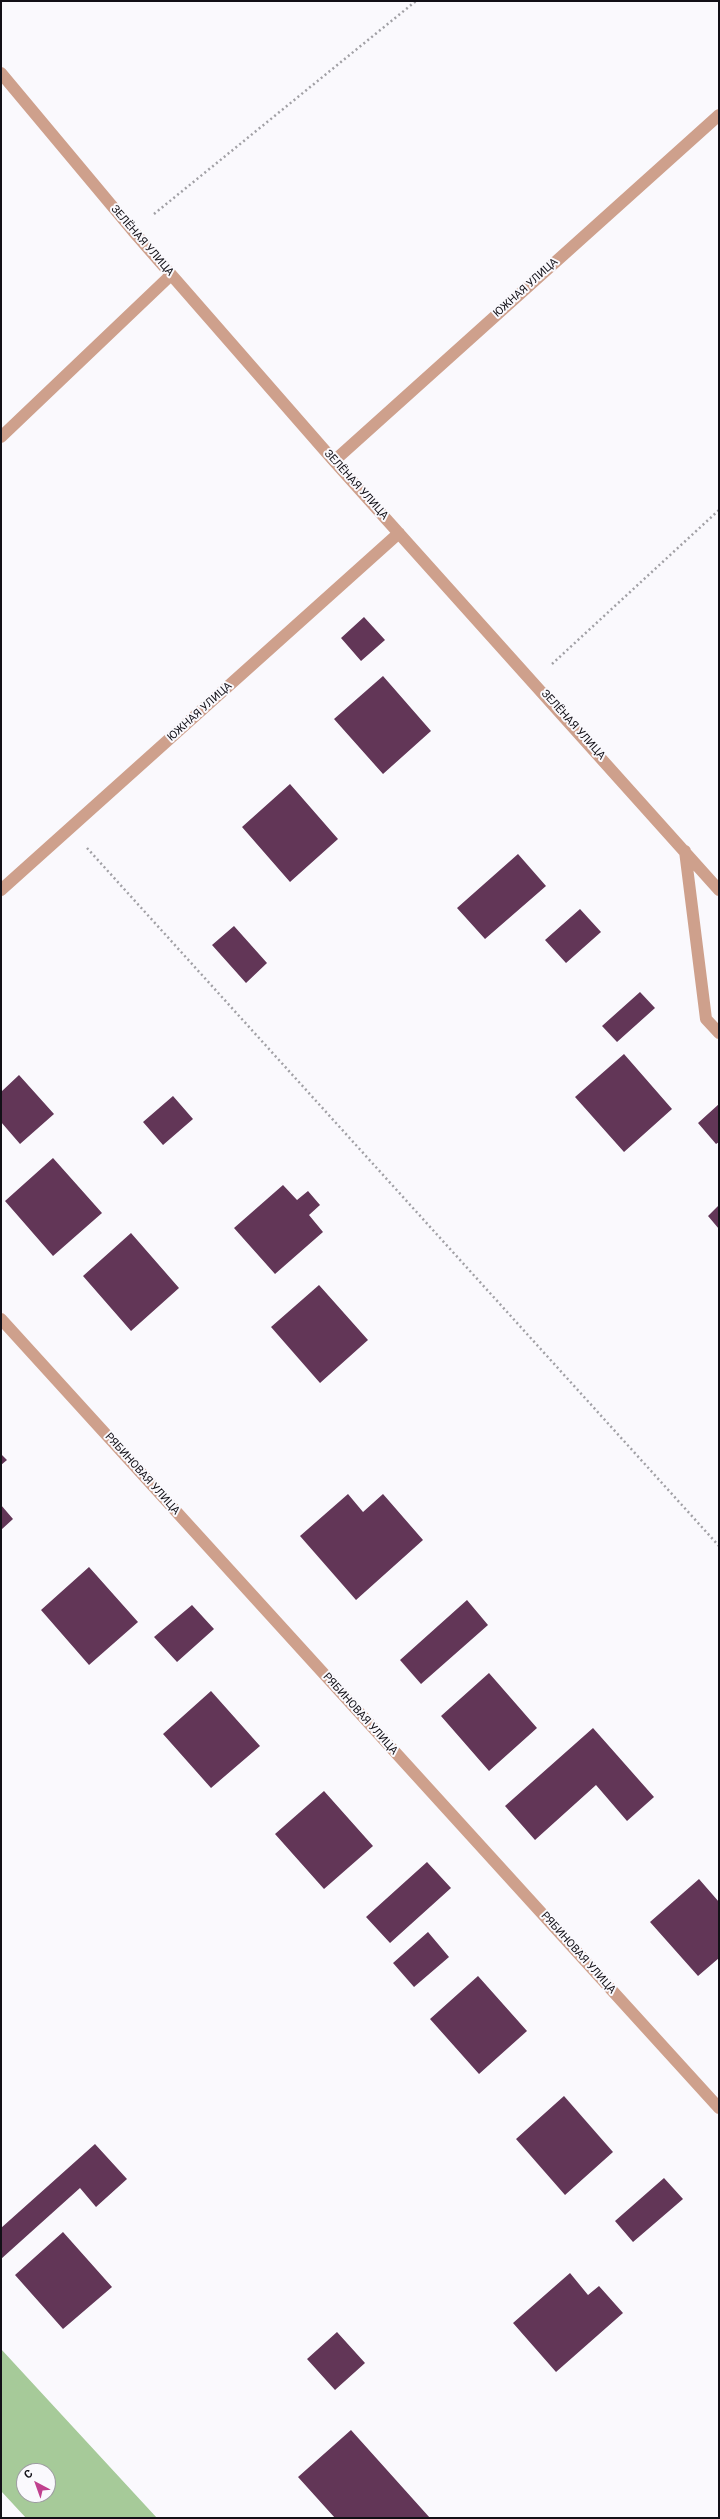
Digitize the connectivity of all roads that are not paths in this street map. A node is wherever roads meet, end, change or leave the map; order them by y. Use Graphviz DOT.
graph roads {
  1 [pos="1,73"];
  2 [pos="719,115"];
  3 [pos="171,275"];
  4 [pos="1,437"];
  5 [pos="334,461"];
  6 [pos="399,533"];
  7 [pos="685,851"];
  8 [pos="1,890"];
  9 [pos="719,890"];
  10 [pos="719,1033"];
  11 [pos="1,1318"];
  12 [pos="719,2108"];
  1 -- 3 [label="street, ЗЕЛЁНАЯ УЛИЦА"];
  2 -- 5 [label="street, ЮЖНАЯ УЛИЦА"];
  3 -- 4 [label="street"];
  3 -- 5 [label="street, ЗЕЛЁНАЯ УЛИЦА"];
  5 -- 6 [label="street, ЗЕЛЁНАЯ УЛИЦА"];
  6 -- 7 [label="street, ЗЕЛЁНАЯ УЛИЦА"];
  6 -- 8 [label="street, ЮЖНАЯ УЛИЦА"];
  7 -- 9 [label="street, ЗЕЛЁНАЯ УЛИЦА"];
  7 -- 10 [label="street"];
  11 -- 12 [label="street, РЯБИНОВАЯ УЛИЦА"];
}
